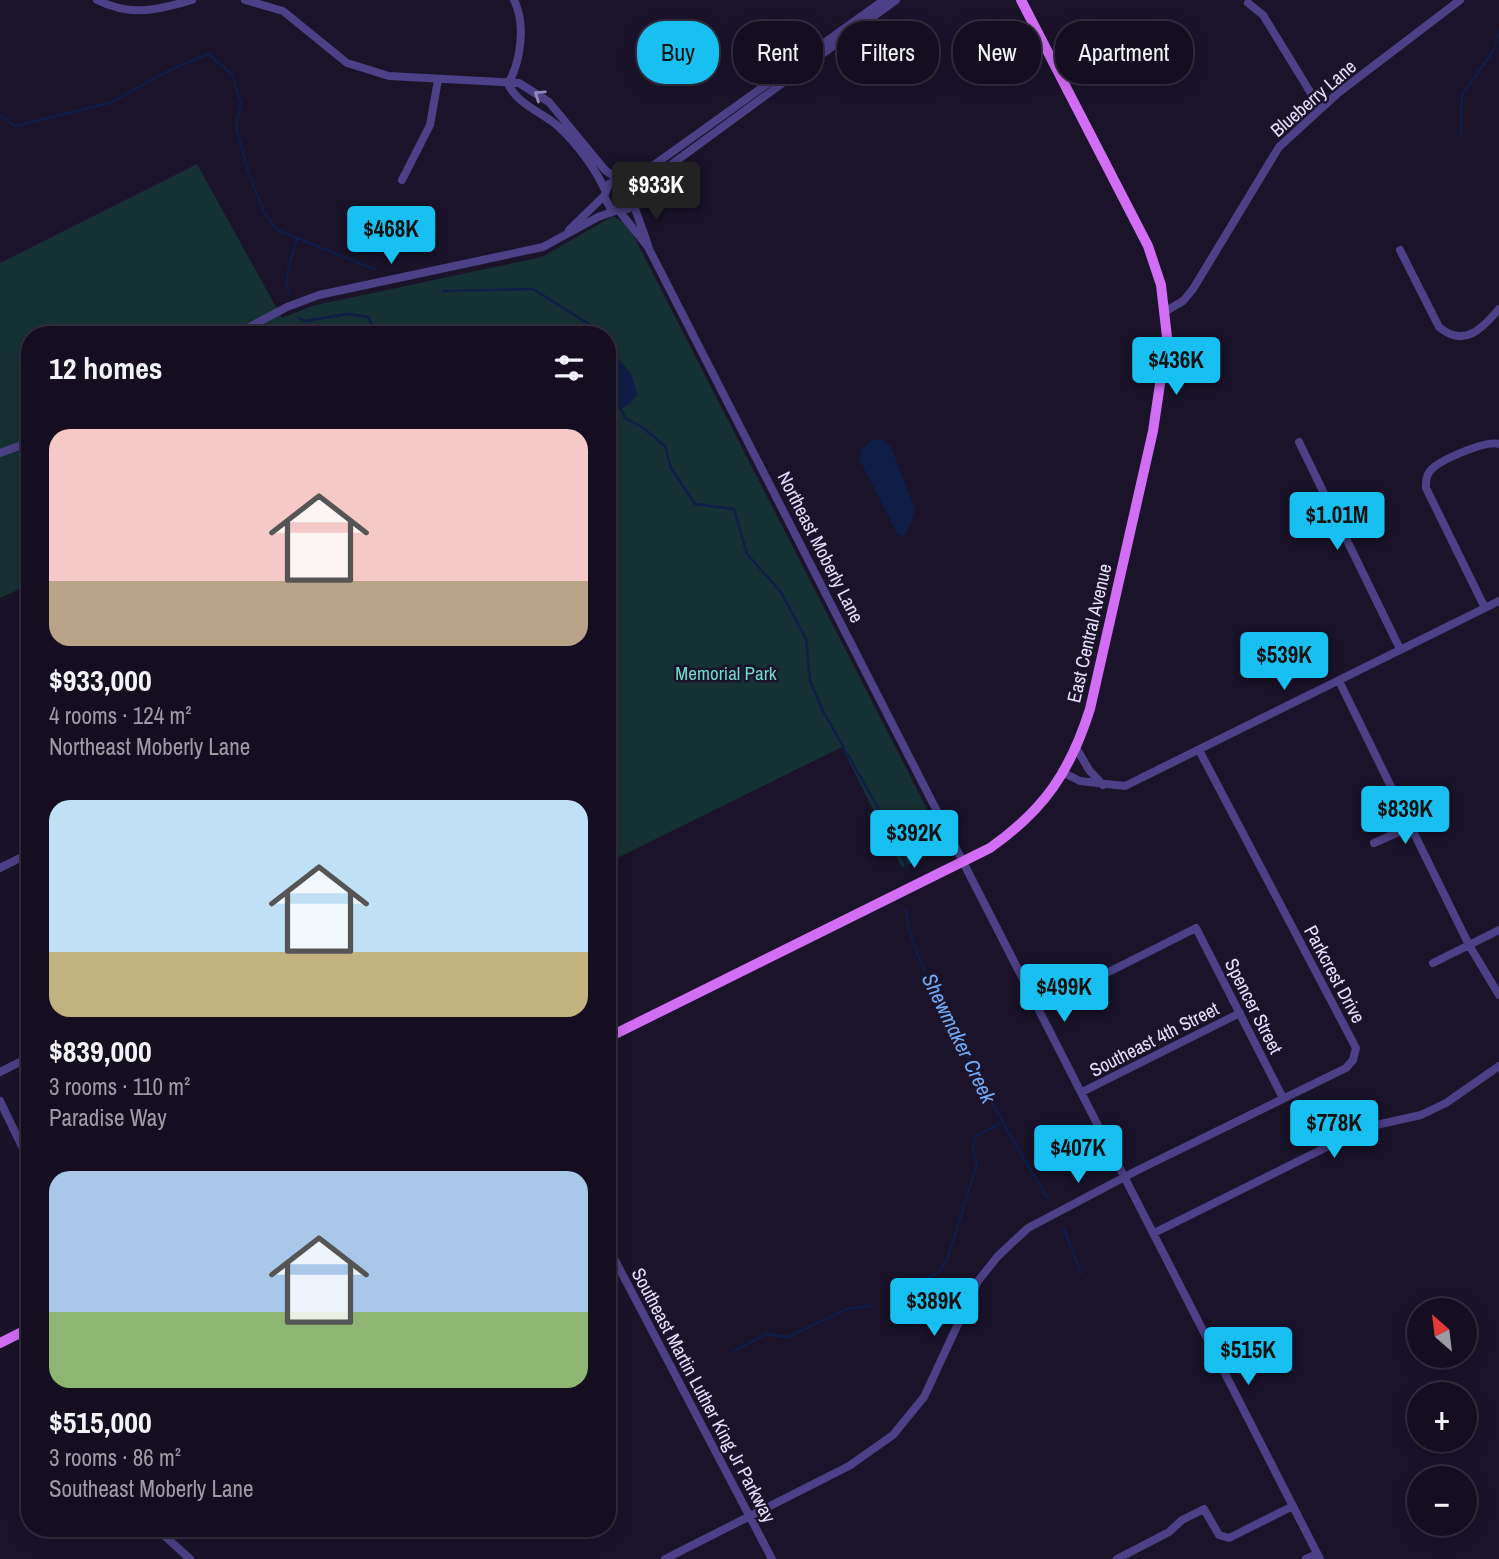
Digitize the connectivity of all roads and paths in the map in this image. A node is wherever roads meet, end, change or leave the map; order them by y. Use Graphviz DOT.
graph roads {
  1 [pos="97,0"];
  2 [pos="192,0"];
  3 [pos="245,0"];
  4 [pos="514,0"];
  5 [pos="884,0"];
  6 [pos="896,0"];
  7 [pos="1021,0"];
  8 [pos="1460,0"];
  9 [pos="1248,3"];
  10 [pos="438,80"];
  11 [pos="508,84"];
  12 [pos="1320,108"];
  13 [pos="402,180"];
  14 [pos="621,181"];
  15 [pos="604,193"];
  16 [pos="634,201"];
  17 [pos="618,211"];
  18 [pos="565,235"];
  19 [pos="648,247"];
  20 [pos="1401,250"];
  21 [pos="1499,309"];
  22 [pos="1166,311"];
  23 [pos="252,326"];
  24 [pos="1299,442"];
  25 [pos="1499,444"];
  26 [pos="21,445"];
  27 [pos="0,453"];
  28 [pos="1498,604"];
  29 [pos="1485,608"];
  30 [pos="1400,649"];
  31 [pos="1339,681"];
  32 [pos="1077,749"];
  33 [pos="1199,750"];
  34 [pos="1065,773"];
  35 [pos="1102,785"];
  36 [pos="1412,826"];
  37 [pos="1374,843"];
  38 [pos="21,858"];
  39 [pos="965,862"];
  40 [pos="0,868"];
  41 [pos="1499,930"];
  42 [pos="1469,945"];
  43 [pos="1433,963"];
  44 [pos="1499,995"];
  45 [pos="1039,1007"];
  46 [pos="1240,1013"];
  47 [pos="616,1034"];
  48 [pos="21,1062"];
  49 [pos="1499,1066"];
  50 [pos="0,1072"];
  51 [pos="1082,1093"];
  52 [pos="1283,1098"];
  53 [pos="0,1101"];
  54 [pos="21,1144"];
  55 [pos="1124,1177"];
  56 [pos="1154,1233"];
  57 [pos="616,1262"];
  58 [pos="21,1332"];
  59 [pos="0,1343"];
  60 [pos="1293,1506"];
  61 [pos="750,1516"];
  62 [pos="166,1537"];
  63 [pos="1318,1556"];
  64 [pos="190,1559"];
  65 [pos="665,1559"];
  66 [pos="772,1559"];
  67 [pos="1116,1559"];
  68 [pos="1306,1559"];
  1 -- 2 [label="street"];
  3 -- 10 [label="street"];
  4 -- 11 [label="street"];
  5 -- 14 [label="street"];
  6 -- 16 [label="street"];
  7 -- 22 [label="main road, East Central Avenue"];
  8 -- 12 [label="street, Blueberry Lane"];
  9 -- 12 [label="street"];
  10 -- 11 [label="street"];
  10 -- 13 [label="street"];
  14 -- 11 [label="street, one-way"];
  11 -- 15 [label="street"];
  12 -- 22 [label="street, Blueberry Lane"];
  14 -- 15 [label="street"];
  14 -- 16 [label="street"];
  15 -- 17 [label="street"];
  15 -- 18 [label="street"];
  16 -- 17 [label="street"];
  16 -- 19 [label="street, Northeast Moberly Lane"];
  17 -- 18 [label="street"];
  17 -- 19 [label="street, Northeast Moberly Lane"];
  18 -- 23 [label="street"];
  19 -- 39 [label="street, Northeast Moberly Lane"];
  20 -- 21 [label="street"];
  22 -- 32 [label="main road, East Central Avenue"];
  24 -- 30 [label="street"];
  25 -- 29 [label="street"];
  26 -- 27 [label="street"];
  28 -- 29 [label="street"];
  29 -- 30 [label="street"];
  30 -- 31 [label="street"];
  31 -- 33 [label="street"];
  31 -- 36 [label="street"];
  32 -- 34 [label="main road, East Central Avenue"];
  32 -- 35 [label="street"];
  33 -- 35 [label="street"];
  33 -- 52 [label="street, Parkcrest Drive"];
  34 -- 35 [label="street"];
  34 -- 39 [label="main road, East Central Avenue"];
  36 -- 37 [label="street"];
  36 -- 42 [label="street"];
  38 -- 40 [label="street"];
  39 -- 45 [label="street, Northeast Moberly Lane"];
  39 -- 47 [label="main road, East Central Avenue"];
  41 -- 42 [label="street"];
  42 -- 43 [label="street"];
  42 -- 44 [label="street"];
  45 -- 46 [label="street, Spencer Street"];
  45 -- 51 [label="street, Northeast Moberly Lane"];
  46 -- 51 [label="street, Southeast 4th Street"];
  46 -- 52 [label="street, Spencer Street"];
  48 -- 50 [label="street"];
  49 -- 56 [label="street"];
  51 -- 55 [label="street, Northeast Moberly Lane"];
  52 -- 55 [label="street, Parkcrest Drive"];
  53 -- 54 [label="street"];
  55 -- 56 [label="street, Northeast Moberly Lane"];
  55 -- 61 [label="street, Parkcrest Drive"];
  56 -- 60 [label="street, Northeast Moberly Lane"];
  57 -- 61 [label="street, Southeast Martin Luther King Jr Parkway"];
  58 -- 59 [label="main road"];
  60 -- 63 [label="street, Northeast Moberly Lane"];
  60 -- 67 [label="street"];
  61 -- 65 [label="street, Parkcrest Drive"];
  61 -- 66 [label="street, Southeast Martin Luther King Jr Parkway"];
  62 -- 64 [label="street"];
  63 -- 68 [label="street"];
}
